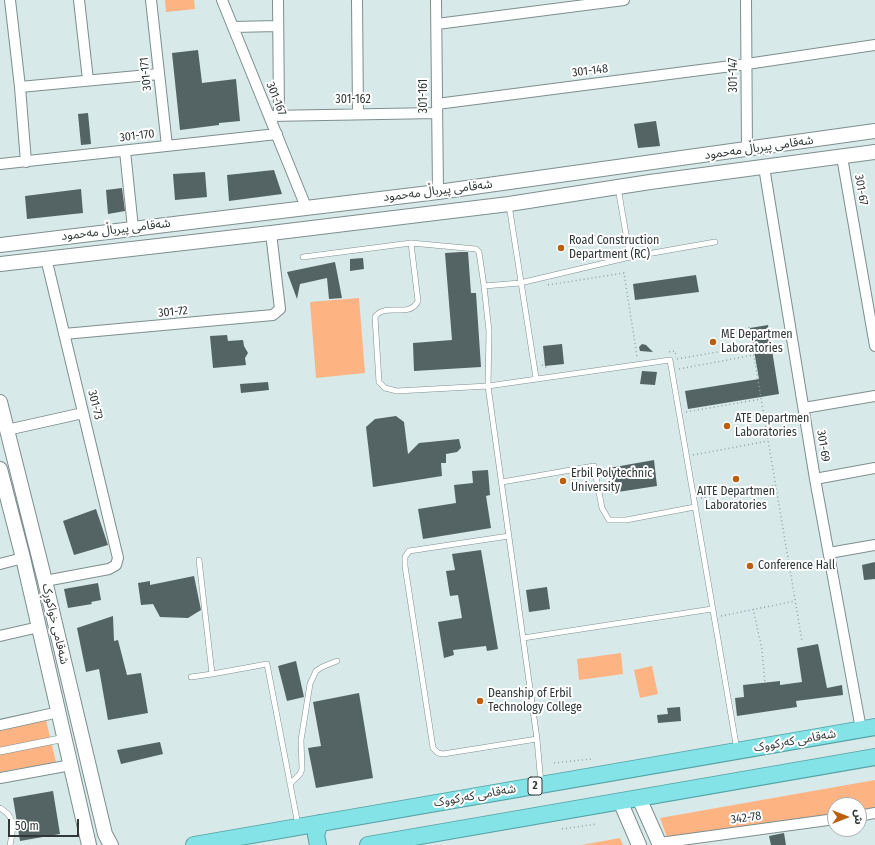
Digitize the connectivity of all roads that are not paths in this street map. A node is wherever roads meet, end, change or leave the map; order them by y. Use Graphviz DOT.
graph roads {
  1 [pos="10,0"];
  2 [pos="79,0"];
  3 [pos="151,0"];
  4 [pos="222,0"];
  5 [pos="278,0"];
  6 [pos="357,0"];
  7 [pos="436,0"];
  8 [pos="624,0"];
  9 [pos="746,0"];
  10 [pos="437,24"];
  11 [pos="278,26"];
  12 [pos="233,27"];
  13 [pos="875,45"];
  14 [pos="747,64"];
  15 [pos="159,74"];
  16 [pos="88,80"];
  17 [pos="20,87"];
  18 [pos="437,109"];
  19 [pos="358,113"];
  20 [pos="274,115"];
  21 [pos="875,131"];
  22 [pos="277,134"];
  23 [pos="167,146"];
  24 [pos="747,150"];
  25 [pos="125,151"];
  26 [pos="875,152"];
  27 [pos="842,157"];
  28 [pos="26,162"];
  29 [pos="648,163"];
  30 [pos="0,164"];
  31 [pos="764,167"];
  32 [pos="650,182"];
  33 [pos="618,187"];
  34 [pos="438,192"];
  35 [pos="509,204"];
  36 [pos="306,207"];
  37 [pos="133,228"];
  38 [pos="271,233"];
  39 [pos="715,242"];
  40 [pos="411,243"];
  41 [pos="0,245"];
  42 [pos="303,257"];
  43 [pos="630,257"];
  44 [pos="46,258"];
  45 [pos="0,264"];
  46 [pos="520,283"];
  47 [pos="484,286"];
  48 [pos="872,313"];
  49 [pos="64,334"];
  50 [pos="875,346"];
  51 [pos="536,378"];
  52 [pos="488,386"];
  53 [pos="875,396"];
  54 [pos="0,402"];
  55 [pos="804,408"];
  56 [pos="83,413"];
  57 [pos="7,430"];
  58 [pos="875,468"];
  59 [pos="0,469"];
  60 [pos="815,479"];
  61 [pos="502,482"];
  62 [pos="2,489"];
  63 [pos="695,507"];
  64 [pos="509,536"];
  65 [pos="875,544"];
  66 [pos="829,552"];
  67 [pos="23,558"];
  68 [pos="199,560"];
  69 [pos="0,564"];
  70 [pos="45,581"];
  71 [pos="712,609"];
  72 [pos="39,627"];
  73 [pos="0,636"];
  74 [pos="523,638"];
  75 [pos="338,661"];
  76 [pos="212,674"];
  77 [pos="191,677"];
  78 [pos="59,712"];
  79 [pos="0,725"];
  80 [pos="868,728"];
  81 [pos="65,738"];
  82 [pos="537,739"];
  83 [pos="0,751"];
  84 [pos="737,751"];
  85 [pos="875,757"];
  86 [pos="71,765"];
  87 [pos="0,778"];
  88 [pos="290,784"];
  89 [pos="541,785"];
  90 [pos="639,798"];
  91 [pos="620,801"];
  92 [pos="0,808"];
  93 [pos="827,820"];
  94 [pos="320,823"];
  95 [pos="298,827"];
  96 [pos="660,844"];
  97 [pos="10,845"];
  98 [pos="89,845"];
  99 [pos="111,845"];
  100 [pos="194,845"];
  101 [pos="318,845"];
  102 [pos="368,845"];
  103 [pos="639,845"];
  1 -- 17 [label="street"];
  2 -- 16 [label="street"];
  3 -- 15 [label="street, 301-171"];
  4 -- 12 [label="street, 301-167"];
  5 -- 11 [label="street"];
  6 -- 19 [label="street"];
  7 -- 10 [label="street, 301-161"];
  8 -- 10 [label="street"];
  9 -- 14 [label="street, 301-147"];
  10 -- 18 [label="street, 301-161"];
  11 -- 12 [label="street"];
  11 -- 20 [label="street"];
  12 -- 20 [label="street, 301-167"];
  13 -- 14 [label="street, 301-148"];
  14 -- 18 [label="street, 301-148"];
  14 -- 24 [label="street, 301-147"];
  15 -- 16 [label="street"];
  15 -- 23 [label="street, 301-171"];
  16 -- 17 [label="street"];
  17 -- 28 [label="street"];
  18 -- 19 [label="street, 301-162"];
  18 -- 34 [label="street, 301-161"];
  19 -- 20 [label="street, 301-162"];
  20 -- 22 [label="street, 301-167"];
  21 -- 24 [label="main road, شەقامی پیرباڵ مەحمود"];
  22 -- 23 [label="street, 301-170"];
  22 -- 36 [label="street, 301-167"];
  23 -- 25 [label="street, 301-170"];
  24 -- 29 [label="main road, شەقامی پیرباڵ مەحمود"];
  25 -- 28 [label="street, 301-170"];
  25 -- 37 [label="street"];
  26 -- 27 [label="main road, شەقامی پیرباڵ مەحمود"];
  27 -- 31 [label="main road, شەقامی پیرباڵ مەحمود"];
  27 -- 48 [label="street, 301-67"];
  28 -- 30 [label="street, 301-170"];
  29 -- 32 [label="main road"];
  29 -- 34 [label="main road, شەقامی پیرباڵ مەحمود"];
  31 -- 32 [label="main road, شەقامی پیرباڵ مەحمود"];
  31 -- 55 [label="street, 301-69"];
  32 -- 33 [label="main road, شەقامی پیرباڵ مەحمود"];
  33 -- 35 [label="main road, شەقامی پیرباڵ مەحمود"];
  33 -- 43 [label="lane"];
  34 -- 36 [label="main road, شەقامی پیرباڵ مەحمود"];
  35 -- 38 [label="main road, شەقامی پیرباڵ مەحمود"];
  35 -- 46 [label="lane"];
  36 -- 37 [label="main road, شەقامی پیرباڵ مەحمود"];
  37 -- 41 [label="main road, شەقامی پیرباڵ مەحمود"];
  38 -- 44 [label="main road, شەقامی پیرباڵ مەحمود"];
  38 -- 49 [label="street, 301-72"];
  39 -- 43 [label="lane"];
  40 -- 42 [label="lane"];
  40 -- 47 [label="lane"];
  40 -- 52 [label="lane"];
  43 -- 46 [label="lane"];
  44 -- 45 [label="main road, شەقامی پیرباڵ مەحمود"];
  44 -- 49 [label="street, 301-73"];
  46 -- 47 [label="lane"];
  46 -- 51 [label="lane"];
  47 -- 52 [label="lane"];
  48 -- 50 [label="street, 301-67"];
  49 -- 56 [label="street, 301-73"];
  51 -- 52 [label="lane"];
  51 -- 63 [label="lane"];
  52 -- 61 [label="lane"];
  53 -- 55 [label="street"];
  54 -- 57 [label="main road, شەقامی خواکوڕک"];
  55 -- 60 [label="street, 301-69"];
  56 -- 57 [label="street"];
  56 -- 70 [label="street, 301-73"];
  57 -- 70 [label="main road, شەقامی خواکوڕک"];
  58 -- 60 [label="street"];
  59 -- 62 [label="main road, شەقامی خواکوڕک"];
  60 -- 66 [label="street, 301-69"];
  61 -- 63 [label="lane"];
  61 -- 64 [label="lane"];
  62 -- 67 [label="main road, شەقامی خواکوڕک"];
  63 -- 71 [label="lane"];
  64 -- 74 [label="lane"];
  64 -- 82 [label="lane"];
  65 -- 66 [label="street"];
  66 -- 80 [label="street, 301-69"];
  67 -- 69 [label="street"];
  67 -- 72 [label="main road, شەقامی خواکوڕک"];
  68 -- 76 [label="lane"];
  70 -- 99 [label="main road, شەقامی خواکوڕک"];
  71 -- 74 [label="lane"];
  71 -- 84 [label="lane"];
  72 -- 73 [label="street"];
  72 -- 78 [label="main road, شەقامی خواکوڕک"];
  74 -- 82 [label="lane"];
  75 -- 88 [label="lane"];
  76 -- 77 [label="lane"];
  76 -- 88 [label="lane"];
  78 -- 79 [label="street"];
  78 -- 81 [label="main road, شەقامی خواکوڕک"];
  80 -- 84 [label="highway, شەقامی کەرکووک / 2"];
  81 -- 83 [label="street"];
  81 -- 86 [label="main road, شەقامی خواکوڕک"];
  82 -- 89 [label="lane"];
  84 -- 89 [label="highway, شەقامی کەرکووک / 2"];
  85 -- 90 [label="highway"];
  86 -- 87 [label="street"];
  86 -- 98 [label="main road, شەقامی خواکوڕک"];
  88 -- 95 [label="lane"];
  89 -- 94 [label="highway, شەقامی کەرکووک / 2"];
  90 -- 91 [label="highway"];
  90 -- 96 [label="main road"];
  91 -- 102 [label="highway"];
  91 -- 103 [label="main road"];
  92 -- 97 [label="lane"];
  93 -- 96 [label="street, 342-78"];
  94 -- 95 [label="highway, شەقامی کەرکووک / 2"];
  94 -- 101 [label="highway"];
  95 -- 100 [label="highway, شەقامی کەرکووک / 2"];
}
